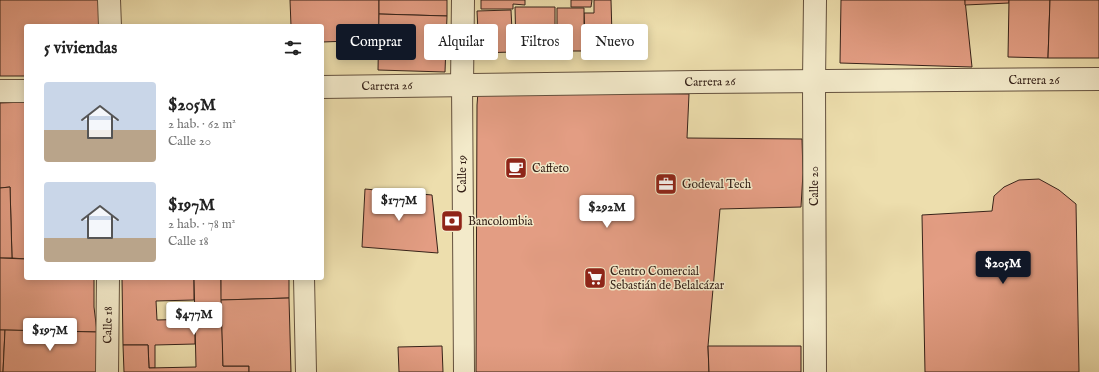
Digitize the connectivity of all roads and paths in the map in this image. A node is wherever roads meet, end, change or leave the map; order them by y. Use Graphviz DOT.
graph roads {
  1 [pos="109,0"];
  2 [pos="463,0"];
  3 [pos="815,0"];
  4 [pos="110,24"];
  5 [pos="1099,80"];
  6 [pos="814,81"];
  7 [pos="462,84"];
  8 [pos="324,87"];
  9 [pos="0,91"];
  10 [pos="24,91"];
  11 [pos="108,280"];
  12 [pos="304,280"];
  13 [pos="107,372"];
  14 [pos="306,372"];
  15 [pos="464,372"];
  16 [pos="815,372"];
  1 -- 4 [label="street"];
  2 -- 7 [label="street, Calle 19"];
  3 -- 6 [label="street, Calle 20"];
  5 -- 6 [label="street, Carrera 26"];
  6 -- 7 [label="street, Carrera 26"];
  6 -- 16 [label="street, Calle 20"];
  7 -- 8 [label="street, Carrera 26"];
  7 -- 15 [label="street, Calle 19"];
  9 -- 10 [label="street"];
  11 -- 13 [label="street, Calle 18"];
  12 -- 14 [label="street"];
}
